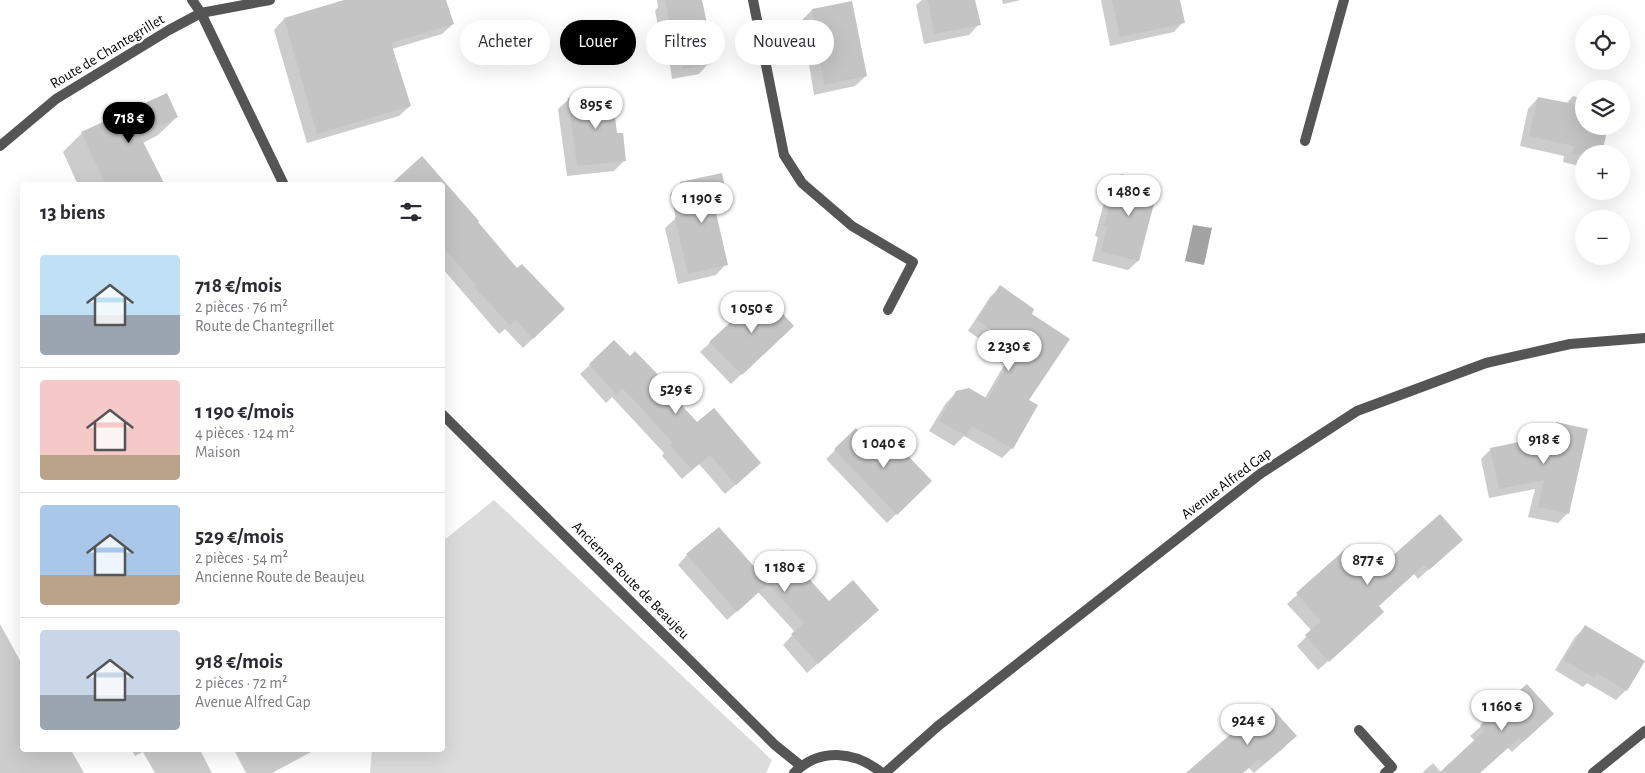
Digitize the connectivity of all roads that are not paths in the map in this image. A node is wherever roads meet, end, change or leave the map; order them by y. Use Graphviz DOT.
graph roads {
  1 [pos="192,0"];
  2 [pos="270,0"];
  3 [pos="753,0"];
  4 [pos="1344,0"];
  5 [pos="201,13"];
  6 [pos="1305,141"];
  7 [pos="0,146"];
  8 [pos="283,182"];
  9 [pos="888,310"];
  10 [pos="1645,338"];
  11 [pos="445,417"];
  12 [pos="1359,730"];
  13 [pos="1645,731"];
  14 [pos="797,770"];
  15 [pos="883,773"];
  16 [pos="1385,773"];
  17 [pos="1593,773"];
  1 -- 5 [label="street"];
  2 -- 5 [label="street, Route de Chantegrillet"];
  3 -- 9 [label="street"];
  4 -- 6 [label="street"];
  5 -- 7 [label="street, Route de Chantegrillet"];
  5 -- 8 [label="street"];
  10 -- 15 [label="street, Avenue Alfred Gap"];
  11 -- 14 [label="street, Ancienne Route de Beaujeu"];
  12 -- 16 [label="street"];
  13 -- 17 [label="street"];
  14 -- 15 [label="street"];
}
